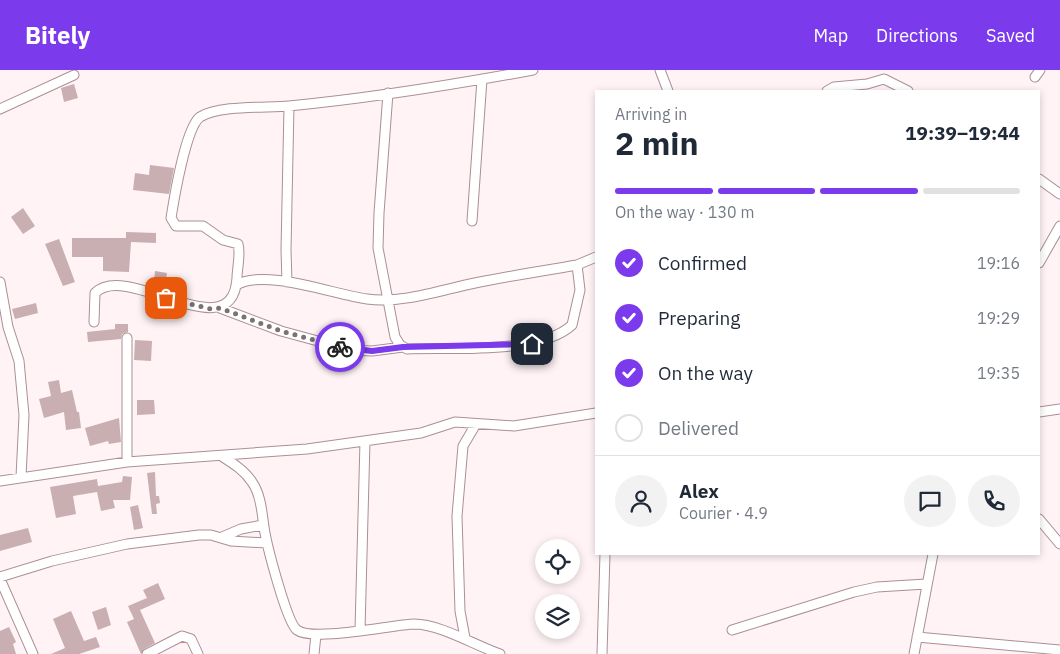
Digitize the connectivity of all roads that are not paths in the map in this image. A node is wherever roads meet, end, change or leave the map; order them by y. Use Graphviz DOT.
graph roads {
  1 [pos="533,70"];
  2 [pos="660,70"];
  3 [pos="74,75"];
  4 [pos="482,79"];
  5 [pos="668,90"];
  6 [pos="829,90"];
  7 [pos="906,90"];
  8 [pos="388,93"];
  9 [pos="289,106"];
  10 [pos="0,109"];
  11 [pos="1040,180"];
  12 [pos="1060,194"];
  13 [pos="472,221"];
  14 [pos="1060,226"];
  15 [pos="595,257"];
  16 [pos="1040,261"];
  17 [pos="577,265"];
  18 [pos="0,282"];
  19 [pos="288,282"];
  20 [pos="236,286"];
  21 [pos="388,299"];
  22 [pos="220,308"];
  23 [pos="94,322"];
  24 [pos="127,338"];
  25 [pos="403,347"];
  26 [pos="1060,409"];
  27 [pos="1040,412"];
  28 [pos="595,413"];
  29 [pos="476,424"];
  30 [pos="365,441"];
  31 [pos="224,457"];
  32 [pos="127,462"];
  33 [pos="21,477"];
  34 [pos="0,480"];
  35 [pos="1040,520"];
  36 [pos="263,525"];
  37 [pos="222,537"];
  38 [pos="267,543"];
  39 [pos="1060,544"];
  40 [pos="606,555"];
  41 [pos="933,555"];
  42 [pos="0,578"];
  43 [pos="926,584"];
  44 [pos="360,630"];
  45 [pos="732,630"];
  46 [pos="316,635"];
  47 [pos="917,637"];
  48 [pos="465,638"];
  49 [pos="1060,650"];
  50 [pos="33,654"];
  51 [pos="147,654"];
  52 [pos="198,654"];
  53 [pos="314,654"];
  54 [pos="500,654"];
  55 [pos="602,654"];
  56 [pos="914,654"];
  1 -- 4 [label="street"];
  2 -- 5 [label="street"];
  3 -- 10 [label="street"];
  4 -- 8 [label="street"];
  4 -- 13 [label="street"];
  6 -- 7 [label="street"];
  8 -- 9 [label="street"];
  8 -- 21 [label="street"];
  9 -- 19 [label="street"];
  9 -- 20 [label="street"];
  11 -- 12 [label="street"];
  14 -- 16 [label="street"];
  15 -- 17 [label="street"];
  17 -- 21 [label="street"];
  17 -- 25 [label="street"];
  18 -- 33 [label="street"];
  19 -- 20 [label="street"];
  19 -- 21 [label="street"];
  20 -- 22 [label="street"];
  21 -- 25 [label="street"];
  22 -- 23 [label="street"];
  22 -- 25 [label="street"];
  24 -- 32 [label="street"];
  26 -- 27 [label="street"];
  28 -- 29 [label="street"];
  29 -- 30 [label="street"];
  29 -- 48 [label="street"];
  30 -- 31 [label="street"];
  30 -- 44 [label="street"];
  31 -- 32 [label="street"];
  31 -- 36 [label="street"];
  32 -- 33 [label="street"];
  33 -- 34 [label="street"];
  35 -- 39 [label="street"];
  36 -- 37 [label="street"];
  36 -- 38 [label="street"];
  37 -- 38 [label="street"];
  37 -- 42 [label="street"];
  38 -- 46 [label="street"];
  40 -- 55 [label="street"];
  41 -- 43 [label="street"];
  42 -- 50 [label="street"];
  43 -- 45 [label="street"];
  43 -- 47 [label="street"];
  44 -- 46 [label="street"];
  44 -- 48 [label="street"];
  46 -- 53 [label="street"];
  47 -- 49 [label="street"];
  47 -- 56 [label="street"];
  48 -- 54 [label="street"];
  51 -- 52 [label="street"];
}
